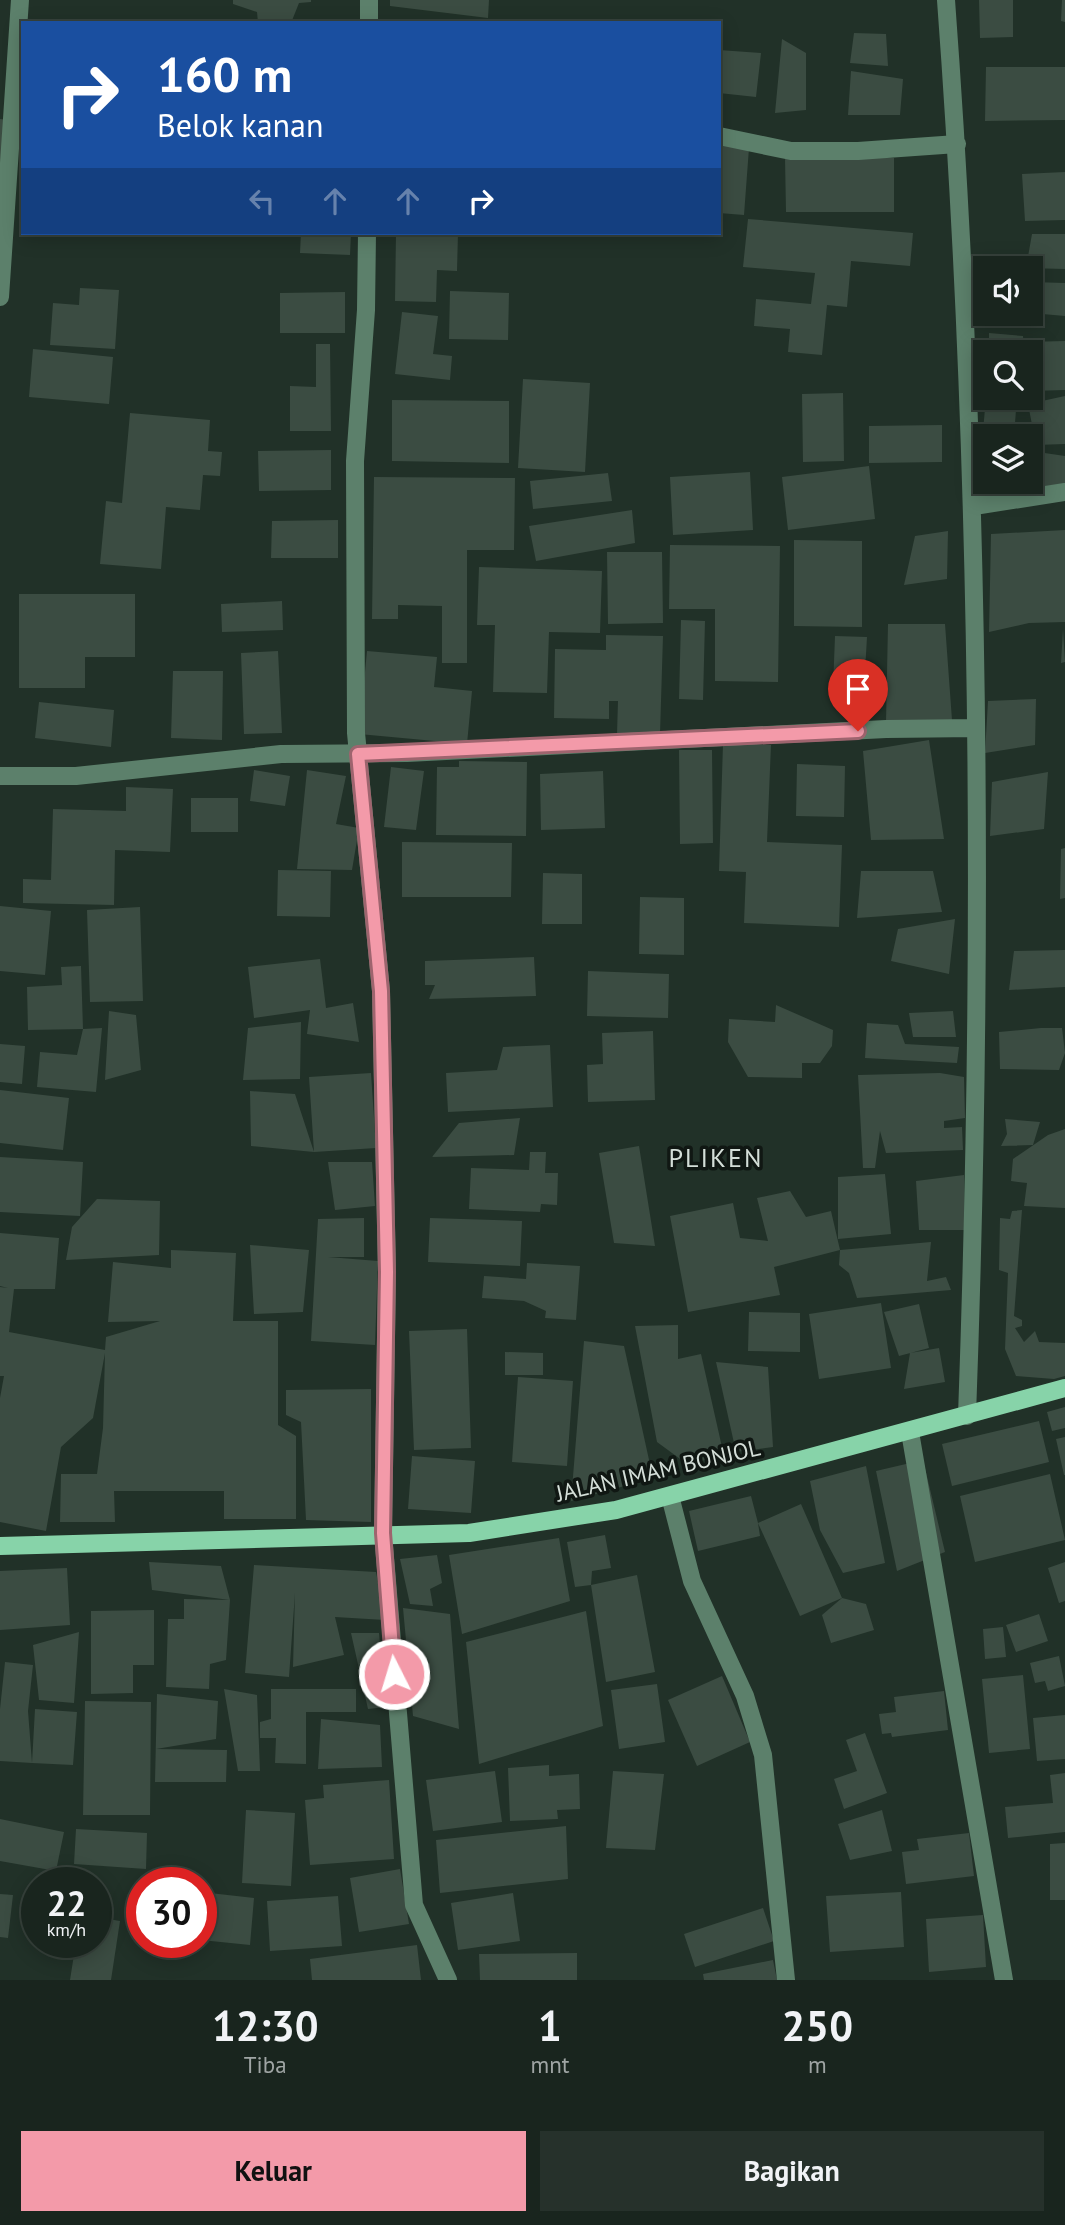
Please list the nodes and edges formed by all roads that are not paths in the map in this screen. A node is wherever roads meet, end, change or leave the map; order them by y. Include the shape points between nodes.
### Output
1 (20, 0) edge
2 (369, 0) edge
3 (946, 0) edge
4 (369, 21) edge
5 (721, 136) edge
6 (957, 144) junction
7 (367, 235) edge
8 (2, 236) edge
9 (0, 297) edge
10 (1065, 492) edge
11 (974, 506) junction
12 (976, 728) junction
13 (358, 754) junction
14 (0, 776) edge
15 (1065, 1388) edge
16 (967, 1416) junction
17 (910, 1432) junction
18 (670, 1496) junction
19 (383, 1533) junction
20 (0, 1546) edge
21 (448, 1980) edge
22 (786, 1980) edge
23 (1004, 1980) edge

1 - 8 street
2 - 4 street
3 - 6 street
5 - 6 street via 791,151
6 - 11 street
7 - 13 street via 355,461
8 - 9 street
10 - 11 street
11 - 12 street
12 - 13 street
12 - 16 street via 974,1220
13 - 14 street via 281,754 76,776
13 - 19 street via 381,991 387,1272
15 - 16 main road, JALAN IMAM BONJOL
16 - 17 main road, JALAN IMAM BONJOL
17 - 18 main road, JALAN IMAM BONJOL
17 - 23 street
18 - 19 main road, JALAN IMAM BONJOL via 616,1510 469,1533
18 - 22 street via 692,1581 744,1696 763,1755
19 - 20 main road, JALAN IMAM BONJOL
19 - 21 street via 414,1905

